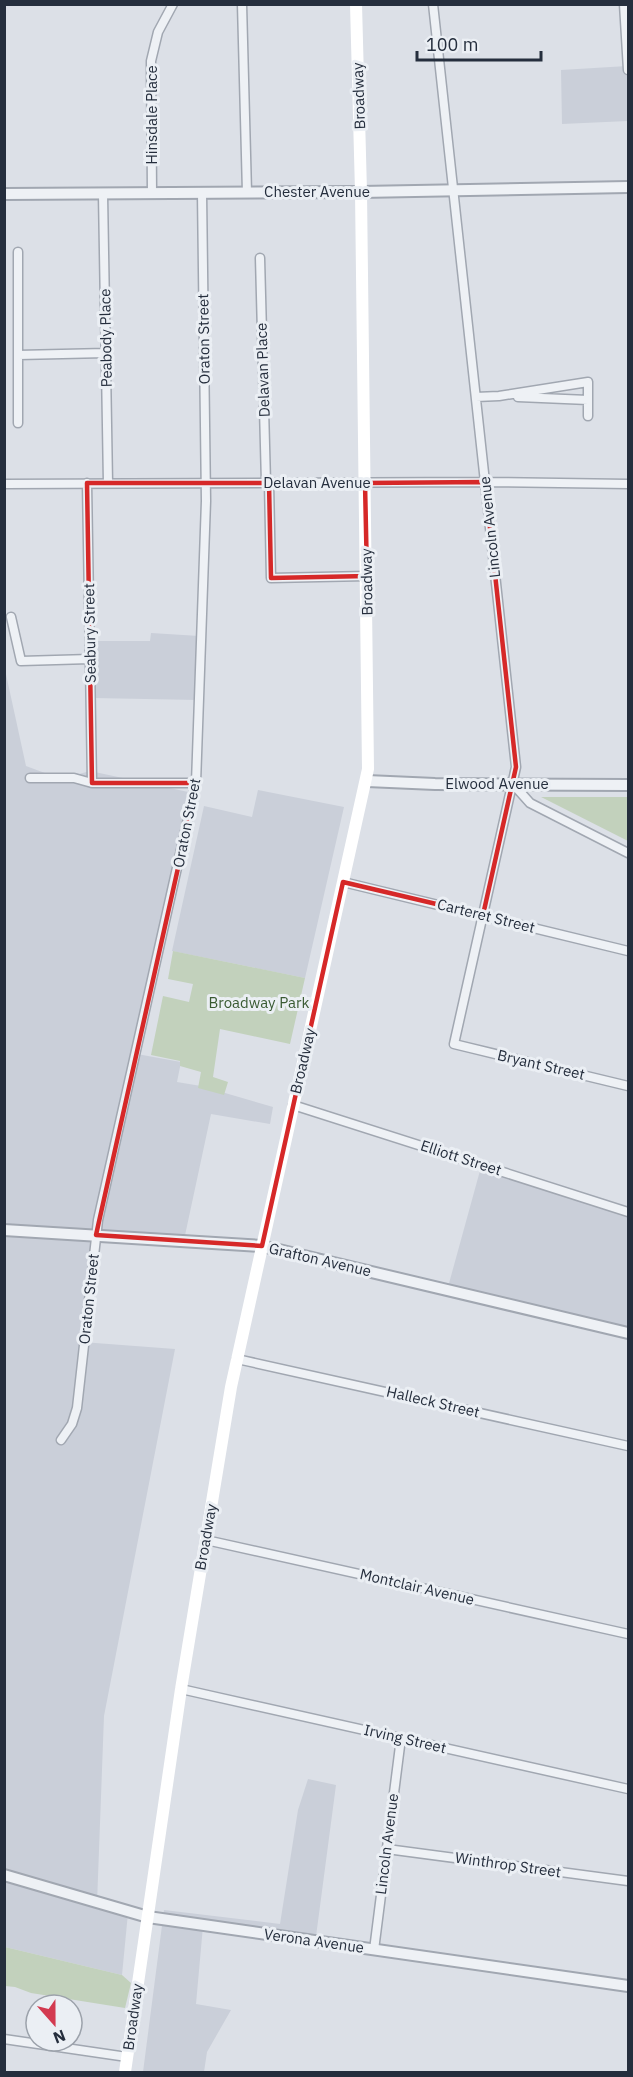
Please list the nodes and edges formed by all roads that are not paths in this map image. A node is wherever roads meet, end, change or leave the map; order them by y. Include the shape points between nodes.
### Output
1 (172, 4) edge
2 (242, 4) edge
3 (356, 4) edge
4 (433, 4) edge
5 (624, 4) edge
6 (628, 70) edge
7 (628, 187) edge
8 (453, 190) junction
9 (361, 192) junction
10 (152, 193) junction
11 (202, 193) junction
12 (247, 193) junction
13 (4, 194) edge
14 (103, 194) junction
15 (18, 252) dead end
16 (260, 258) dead end
17 (106, 353) junction
18 (18, 355) junction
19 (499, 396) junction
20 (476, 398) junction
21 (588, 400) junction
22 (588, 416) dead end
23 (18, 423) dead end
24 (485, 482) junction
25 (87, 483) junction
26 (108, 483) junction
27 (206, 483) junction
28 (268, 483) junction
29 (365, 483) junction
30 (4, 484) edge
31 (628, 484) edge
32 (367, 576) junction
33 (12, 617) dead end
34 (90, 659) junction
35 (30, 778) dead end
36 (366, 781) junction
37 (92, 783) junction
38 (196, 783) junction
39 (513, 784) junction
40 (628, 785) edge
41 (628, 853) edge
42 (343, 882) junction
43 (483, 915) junction
44 (628, 951) edge
45 (454, 1044) joint
46 (628, 1086) edge
47 (293, 1105) junction
48 (628, 1212) edge
49 (4, 1230) edge
50 (96, 1235) junction
51 (262, 1246) junction
52 (628, 1333) edge
53 (237, 1359) junction
54 (61, 1440) dead end
55 (628, 1446) edge
56 (206, 1540) junction
57 (628, 1634) edge
58 (181, 1689) junction
59 (401, 1738) junction
60 (628, 1789) edge
61 (387, 1849) junction
62 (4, 1875) edge
63 (628, 1881) edge
64 (148, 1917) junction
65 (374, 1950) junction
66 (628, 1986) edge
67 (4, 2039) edge
68 (127, 2057) junction
69 (125, 2073) edge

1 - 10 street, Hinsdale Place via 158,32 151,61
2 - 12 street
3 - 9 main road, Broadway
4 - 8 street, Lincoln Avenue
5 - 6 street
7 - 8 street, Chester Avenue
8 - 9 street, Chester Avenue
8 - 20 street, Lincoln Avenue
9 - 12 street, Chester Avenue
9 - 29 main road, Broadway
10 - 11 street, Chester Avenue
10 - 14 street, Chester Avenue
11 - 12 street, Chester Avenue
11 - 27 street, Oraton Street
13 - 14 street, Chester Avenue
14 - 17 street, Peabody Place
15 - 18 street
16 - 28 street, Delavan Place
17 - 18 street
17 - 26 street, Peabody Place
18 - 23 street
19 - 20 street
19 - 21 street
19 - 21 street via 588,382
20 - 24 street, Lincoln Avenue
21 - 22 street
24 - 29 street, Delavan Avenue
24 - 31 street, Delavan Avenue
24 - 39 street, Lincoln Avenue via 516,761
25 - 26 street, Delavan Avenue
25 - 30 street, Delavan Avenue
25 - 34 street, Seabury Street
26 - 27 street, Delavan Avenue
27 - 28 street, Delavan Avenue
27 - 38 street, Oraton Street
28 - 29 street, Delavan Avenue
28 - 32 street, Delavan Place via 271,578
29 - 32 main road, Broadway
32 - 36 main road, Broadway
33 - 34 street via 21,661
34 - 37 street, Seabury Street
35 - 37 street via 74,778
36 - 39 street, Elwood Avenue
36 - 42 main road, Broadway
37 - 38 street
38 - 50 street, Oraton Street
39 - 40 street, Elwood Avenue
39 - 41 street via 530,803
39 - 43 street, Lincoln Avenue
42 - 43 street, Carteret Street
42 - 47 main road, Broadway
43 - 44 street, Carteret Street
43 - 45 street, Lincoln Avenue
45 - 46 street, Bryant Street
47 - 48 street, Elliott Street
47 - 51 main road, Broadway
49 - 50 street, Grafton Avenue
50 - 51 street, Grafton Avenue
50 - 54 street, Oraton Street via 77,1408
51 - 52 street, Grafton Avenue
51 - 53 main road, Broadway
53 - 55 street, Halleck Street
53 - 56 main road, Broadway
56 - 57 street, Montclair Avenue
56 - 58 main road, Broadway
58 - 59 street, Irving Street
58 - 64 main road, Broadway
59 - 60 street, Irving Street
59 - 61 street, Lincoln Avenue
61 - 63 street, Winthrop Street
61 - 65 street, Lincoln Avenue
62 - 64 street, Verona Avenue
64 - 65 street, Verona Avenue
64 - 68 main road, Broadway
65 - 66 street, Verona Avenue
67 - 68 street
68 - 69 main road, Broadway

